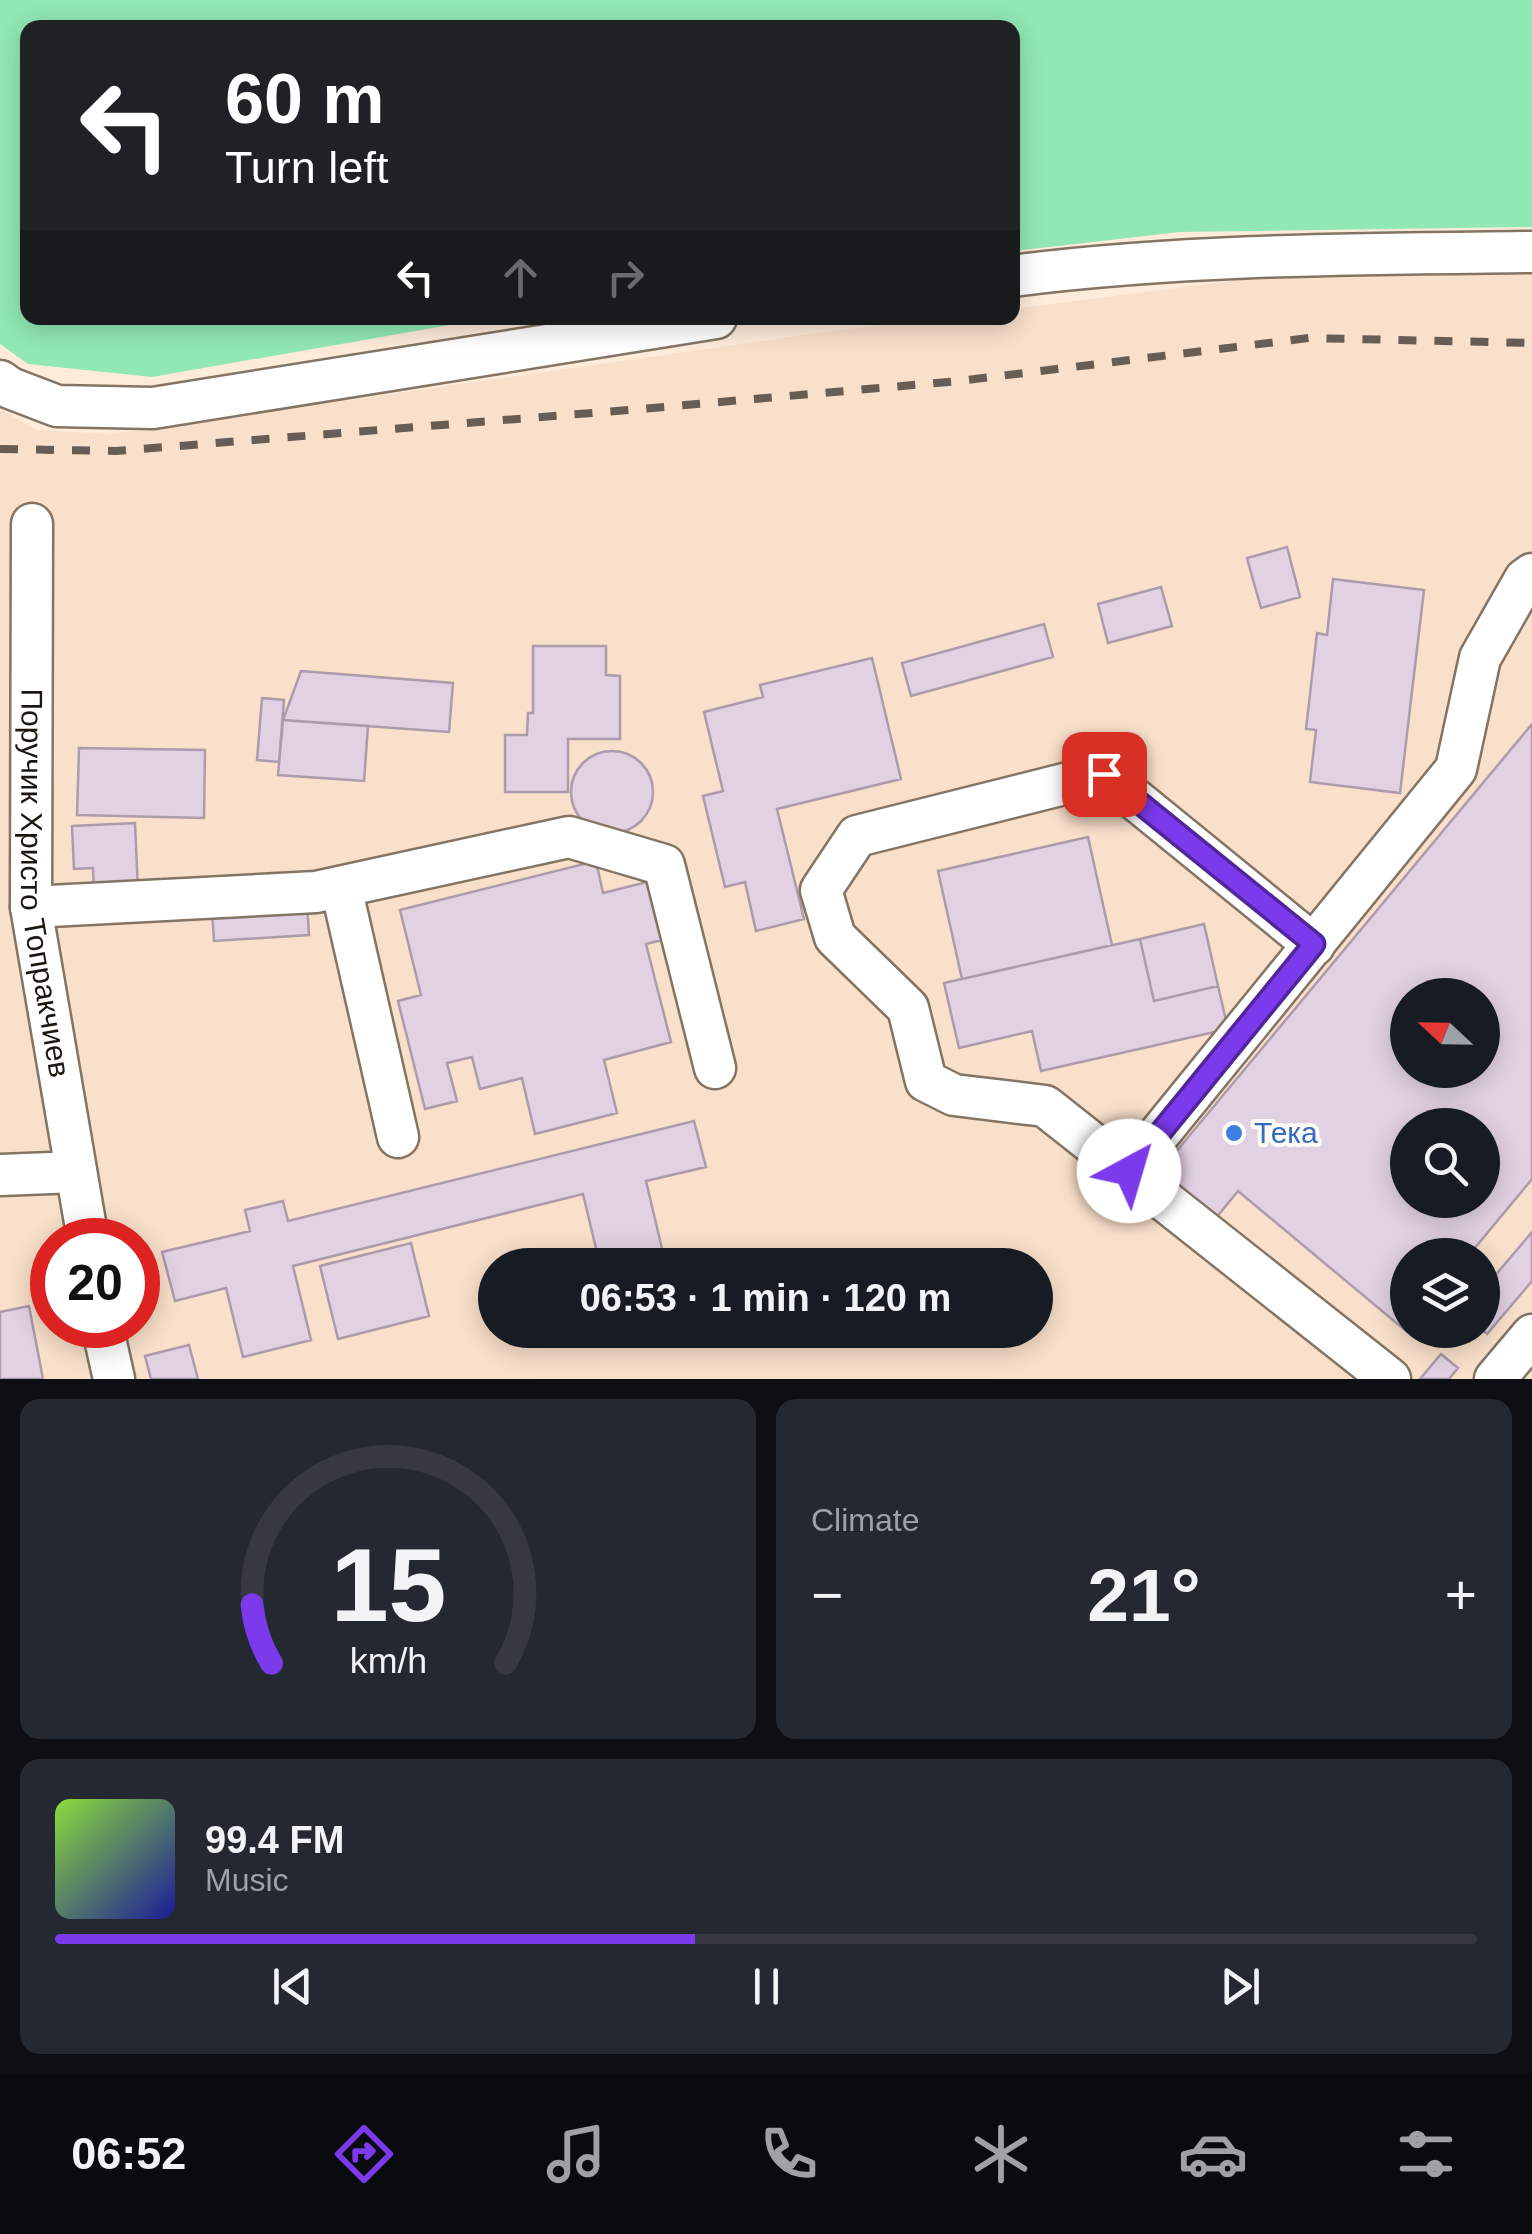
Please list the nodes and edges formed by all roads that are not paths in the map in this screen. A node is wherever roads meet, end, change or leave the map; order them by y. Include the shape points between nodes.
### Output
1 (1532, 252) edge
2 (1020, 275) edge
3 (672, 325) edge
4 (3, 389) edge
5 (32, 524) dead end
6 (1529, 576) edge
7 (341, 887) junction
8 (32, 907) junction
9 (1314, 944) junction
10 (715, 1068) dead end
11 (398, 1137) dead end
12 (1129, 1171) junction
13 (76, 1172) junction
14 (0, 1175) edge
15 (84, 1218) edge
16 (1532, 1335) edge
17 (107, 1348) edge
18 (114, 1379) edge
19 (1390, 1379) edge
20 (1495, 1379) edge

1 - 2 street via 1292,255
3 - 4 street via 153,408 57,406
5 - 8 street, Поручик Христо Топракчиев
6 - 9 street via 1480,658 1456,769
7 - 8 street
7 - 10 street via 569,837 664,865
7 - 11 street
8 - 13 street, Поручик Христо Топракчиев
9 - 12 street
9 - 12 street via 1104,774 857,836 821,890 835,937 908,1008 926,1080 954,1095 1046,1106
12 - 19 street
13 - 14 street
13 - 15 street, Поручик Христо Топракчиев
16 - 20 street
17 - 18 street

